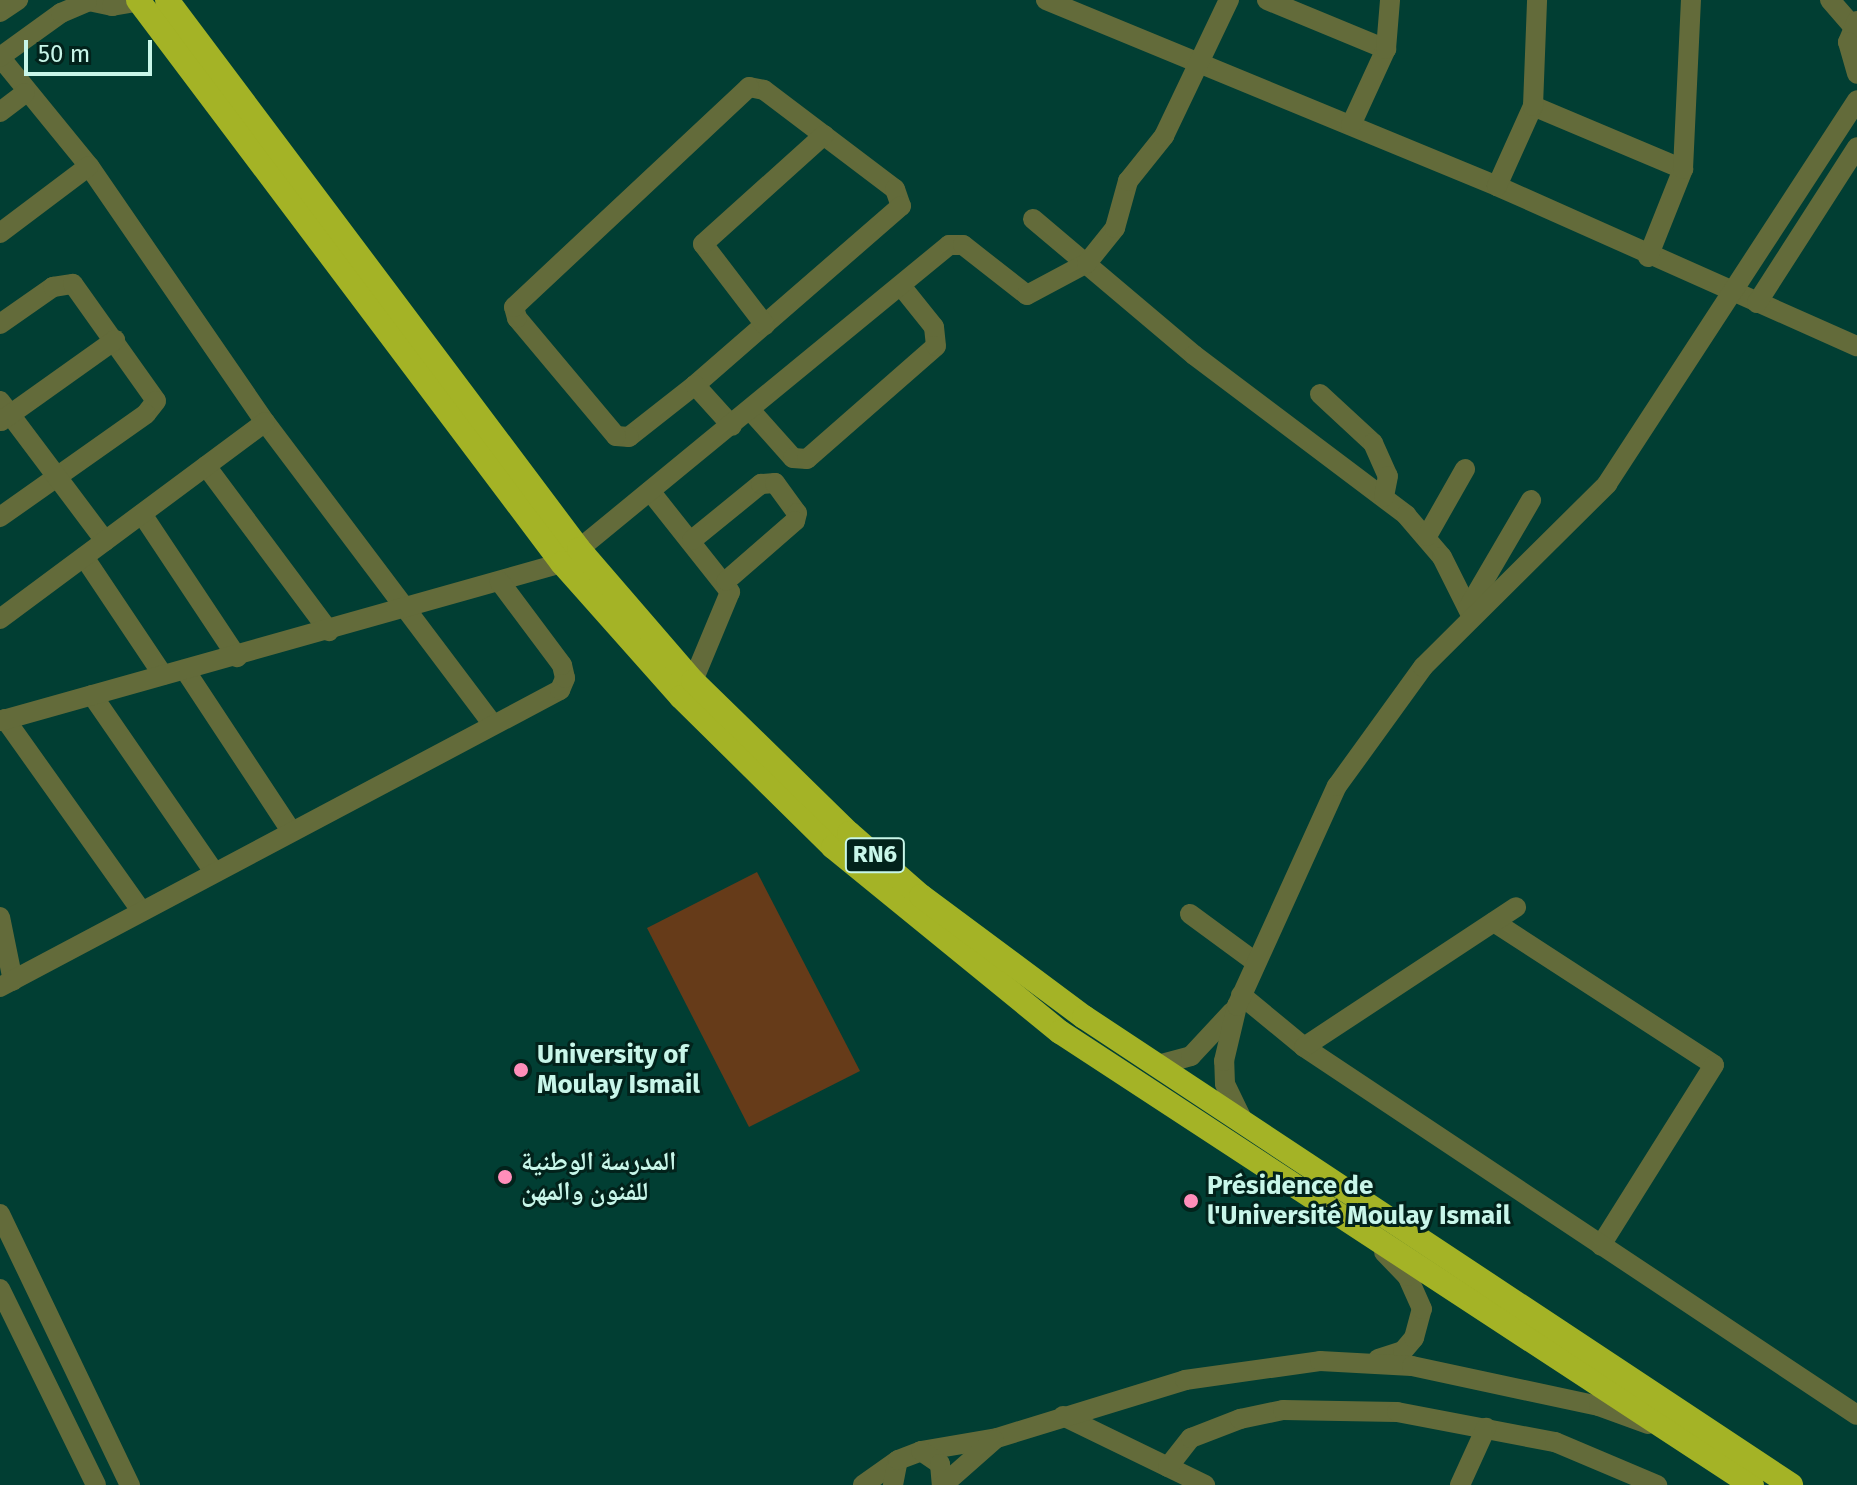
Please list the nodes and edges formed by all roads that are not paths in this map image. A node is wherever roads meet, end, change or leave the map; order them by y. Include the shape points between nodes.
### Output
1 (18, 0) edge
2 (138, 0) edge
3 (167, 0) edge
4 (1229, 0) edge
5 (1267, 0) edge
6 (1390, 0) edge
7 (1537, 0) edge
8 (1691, 0) edge
9 (1830, 0) edge
10 (86, 1) edge
11 (1059, 2) edge
12 (0, 12) edge
13 (1855, 23) edge
14 (1386, 49) junction
15 (0, 57) edge
16 (1201, 64) junction
17 (1857, 74) edge
18 (25, 93) junction
19 (1857, 100) edge
20 (1533, 106) junction
21 (0, 112) edge
22 (1351, 125) junction
23 (824, 135) junction
24 (1857, 147) edge
25 (89, 166) junction
26 (1683, 169) junction
27 (1497, 186) junction
28 (1033, 219) dead end
29 (0, 233) edge
30 (1648, 257) junction
31 (1087, 263) junction
32 (902, 287) junction
33 (1732, 292) junction
34 (1757, 303) junction
35 (0, 324) edge
36 (765, 325) junction
37 (115, 340) junction
38 (1857, 346) edge
39 (695, 385) junction
40 (1320, 394) dead end
41 (751, 411) junction
42 (3, 412) edge
43 (265, 422) junction
44 (732, 426) junction
45 (206, 466) junction
46 (1465, 469) dead end
47 (57, 476) junction
48 (650, 491) junction
49 (1384, 497) junction
50 (1531, 500) dead end
51 (142, 514) junction
52 (0, 517) edge
53 (1427, 536) junction
54 (692, 540) junction
55 (105, 541) junction
56 (570, 556) junction
57 (84, 557) junction
58 (726, 581) junction
59 (500, 582) junction
60 (403, 611) junction
61 (1470, 612) junction
62 (0, 619) edge
63 (329, 631) junction
64 (237, 657) junction
65 (185, 670) junction
66 (163, 675) junction
67 (693, 681) junction
68 (92, 695) junction
69 (3, 720) edge
70 (493, 725) junction
71 (291, 831) junction
72 (214, 872) junction
73 (1516, 907) dead end
74 (140, 909) junction
75 (1190, 914) dead end
76 (0, 917) edge
77 (1494, 922) junction
78 (1254, 961) junction
79 (6, 984) edge
80 (1239, 1000) junction
81 (1304, 1047) junction
82 (1158, 1065) junction
83 (1243, 1121) junction
84 (0, 1214) edge
85 (1369, 1236) junction
86 (1601, 1245) junction
87 (0, 1289) edge
88 (1370, 1362) junction
89 (1857, 1415) edge
90 (1063, 1416) junction
91 (1486, 1428) junction
92 (1674, 1434) junction
93 (997, 1438) junction
94 (921, 1451) junction
95 (898, 1460) junction
96 (1168, 1467) junction
97 (1635, 1480) edge
98 (96, 1485) edge
99 (130, 1485) edge
100 (863, 1485) edge
101 (893, 1485) edge
102 (942, 1485) edge
103 (1205, 1485) edge
104 (1460, 1485) edge
105 (1657, 1485) edge
106 (1752, 1485) edge
107 (1791, 1485) edge

1 - 12 street
2 - 10 street via 112,6
2 - 56 highway, RN6
3 - 56 highway, RN6
4 - 16 street
5 - 14 street
6 - 14 street
7 - 20 street
8 - 26 street
9 - 13 street
10 - 15 street
11 - 16 street
13 - 17 street via 1850,58
14 - 22 street
15 - 18 street
16 - 22 street
16 - 31 street via 1158,146 1128,181 1110,238
18 - 21 street
18 - 25 street
19 - 33 street
20 - 26 street
20 - 27 street
22 - 27 street
23 - 36 street via 703,244
23 - 36 street via 895,189 901,206
23 - 39 street via 764,90 749,87 514,307 517,318 616,436 629,437
24 - 34 street
25 - 29 street
25 - 43 street
26 - 30 street
27 - 30 street
28 - 31 street
30 - 33 street
31 - 32 street via 1027,295 956,243
31 - 49 street via 1194,355
32 - 41 street
32 - 41 street via 934,327 936,346 807,459 793,458
33 - 34 street
33 - 61 street via 1607,484
34 - 38 street
35 - 37 street via 67,282
36 - 39 street
37 - 42 street
37 - 47 street via 156,401 146,414
39 - 44 street
40 - 49 street via 1373,443 1388,476
41 - 44 street
42 - 47 street
43 - 45 street
43 - 60 street
44 - 48 street
45 - 51 street
45 - 63 street
46 - 53 street
47 - 52 street
47 - 55 street
48 - 54 street
48 - 56 street
49 - 53 street
50 - 61 street
51 - 55 street
51 - 64 street
53 - 61 street
54 - 58 street
54 - 58 street via 761,484 775,483 797,513 795,521
55 - 57 street
56 - 59 street
56 - 67 highway, RN6
56 - 85 highway, RN6 via 731,749 906,911 1060,1032
57 - 62 street
57 - 66 street
58 - 67 street via 729,603
59 - 60 street
59 - 70 street via 565,678 560,690
60 - 63 street
60 - 70 street
61 - 78 street via 1337,786
63 - 64 street
64 - 65 street
65 - 66 street
65 - 71 street
66 - 68 street
67 - 82 highway, RN6 via 921,896
68 - 69 street
68 - 72 street
69 - 74 street
70 - 71 street
71 - 72 street
72 - 74 street
73 - 77 street
74 - 79 street
75 - 78 street
76 - 79 street
77 - 81 street
77 - 86 street via 1714,1065
78 - 80 street
80 - 81 street
80 - 82 street via 1201,1048
80 - 83 street via 1224,1061 1225,1084
81 - 86 street
82 - 83 highway, RN6
83 - 107 highway, RN6
84 - 99 street
85 - 88 street via 1407,1276 1422,1309 1414,1338 1403,1351
85 - 92 highway, RN6
86 - 89 street
87 - 98 street
88 - 90 street via 1320,1361 1201,1377
88 - 92 street via 1599,1406
90 - 93 street
90 - 96 street
91 - 96 street via 1397,1412 1283,1410 1210,1427 1191,1438
91 - 97 street via 1555,1442
91 - 104 street
92 - 106 highway, RN6
93 - 94 street
93 - 102 street
94 - 95 street
94 - 102 street via 940,1464
95 - 100 street
95 - 101 street
96 - 103 street
97 - 105 street

